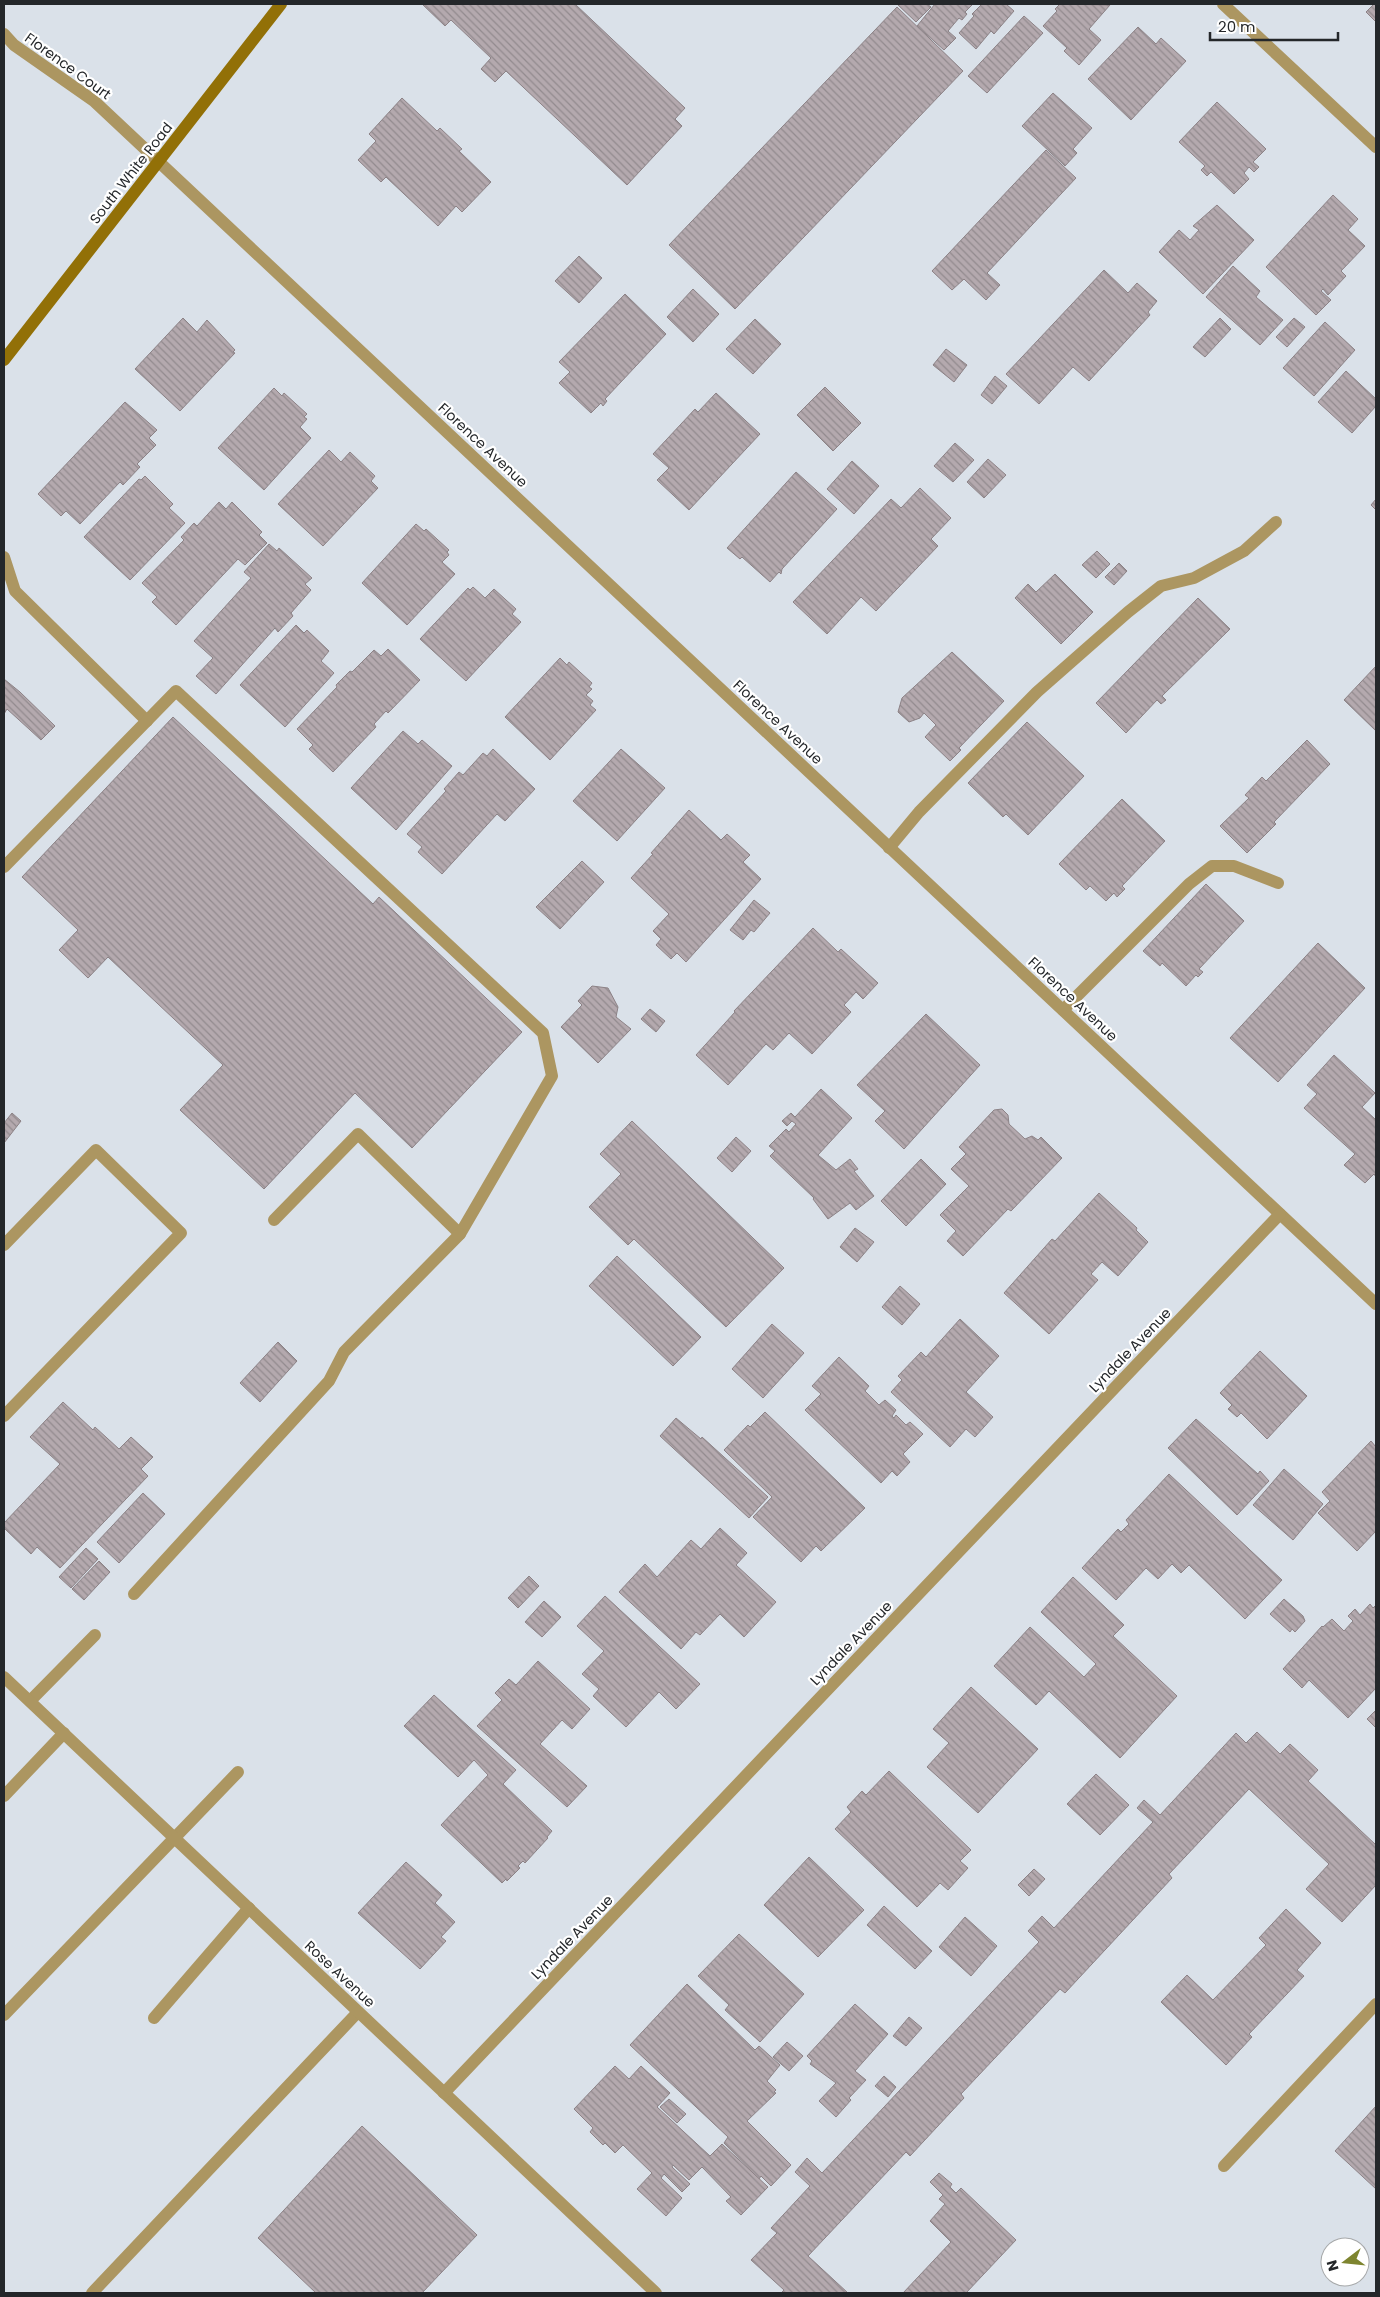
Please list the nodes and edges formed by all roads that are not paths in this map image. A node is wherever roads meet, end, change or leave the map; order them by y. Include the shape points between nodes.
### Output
1 (280, 4) edge
2 (1223, 4) edge
3 (4, 34) edge
4 (1376, 147) edge
5 (159, 162) junction
6 (4, 360) edge
7 (1276, 522) dead end
8 (4, 557) edge
9 (147, 721) junction
10 (889, 848) junction
11 (4, 867) edge
12 (1278, 883) dead end
13 (1063, 1010) junction
14 (1280, 1214) junction
15 (274, 1220) dead end
16 (460, 1234) junction
17 (4, 1245) edge
18 (1376, 1304) edge
19 (4, 1416) edge
20 (134, 1594) dead end
21 (94, 1635) dead end
22 (4, 1677) edge
23 (30, 1701) junction
24 (64, 1733) junction
25 (238, 1772) dead end
26 (4, 1796) edge
27 (173, 1837) junction
28 (249, 1908) junction
29 (1376, 2004) edge
30 (358, 2012) junction
31 (4, 2015) edge
32 (154, 2018) dead end
33 (444, 2093) junction
34 (1224, 2166) dead end
35 (92, 2293) edge
36 (656, 2293) edge

1 - 5 main road, South White Road
2 - 4 street
3 - 5 street, Florence Court via 14,45 94,101
5 - 6 main road, South White Road
5 - 10 street, Florence Avenue
7 - 10 street via 1244,551 1194,578 1161,586 1128,612 1037,692 919,812
8 - 9 street via 15,591
9 - 11 street
9 - 16 street via 176,691 543,1033 552,1076
10 - 13 street, Florence Avenue
12 - 13 street via 1234,866 1212,866 1189,884
13 - 14 street, Florence Avenue
14 - 18 street, Florence Avenue
14 - 33 street, Lyndale Avenue
15 - 16 street via 358,1134
16 - 20 street via 344,1352 329,1381
17 - 19 street via 96,1150 181,1232
21 - 23 street
22 - 23 street, Rose Avenue
23 - 24 street, Rose Avenue
24 - 26 street
24 - 27 street, Rose Avenue
25 - 27 street
27 - 28 street, Rose Avenue
27 - 31 street
28 - 30 street, Rose Avenue
28 - 32 street
29 - 34 street
30 - 33 street, Rose Avenue
30 - 35 street
33 - 36 street, Rose Avenue

